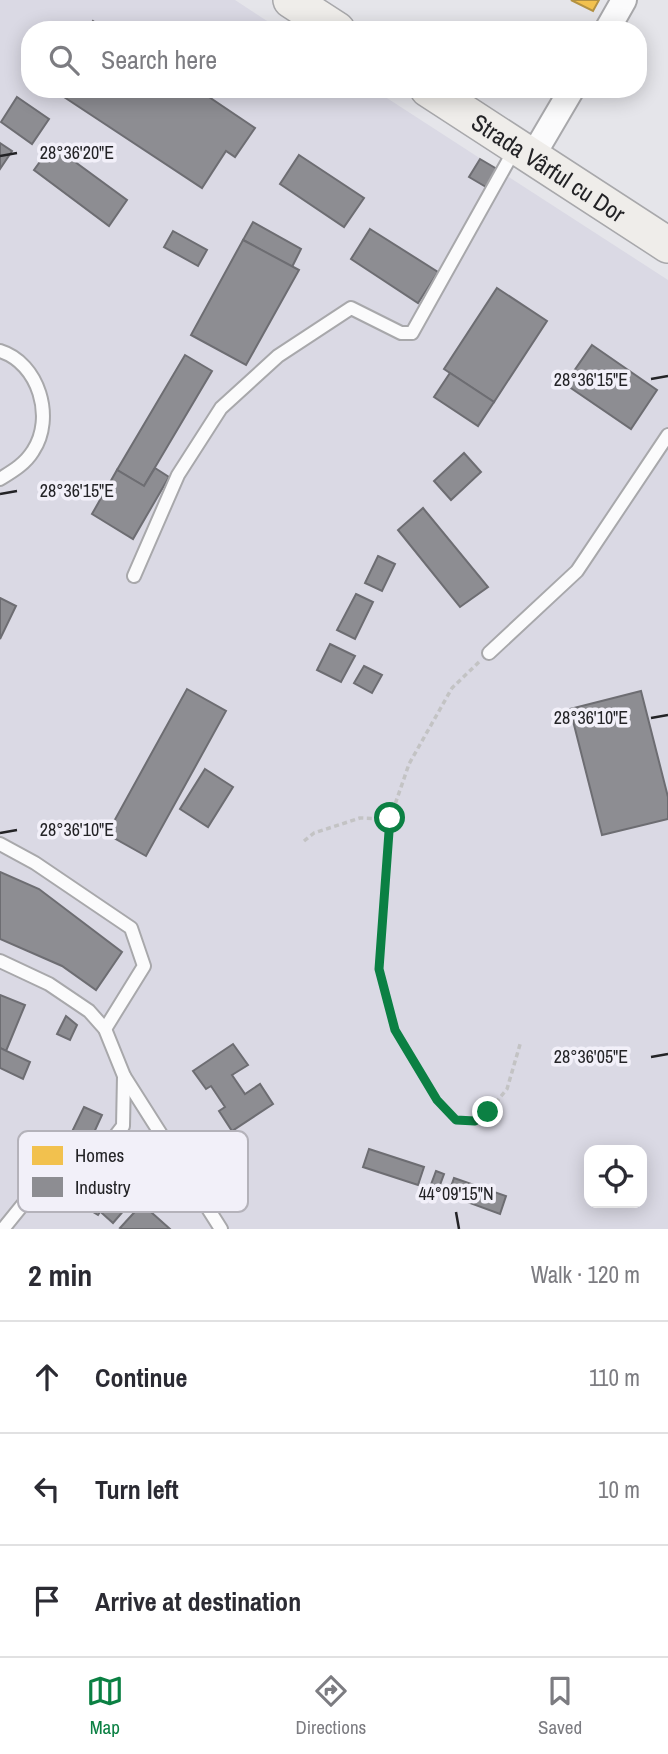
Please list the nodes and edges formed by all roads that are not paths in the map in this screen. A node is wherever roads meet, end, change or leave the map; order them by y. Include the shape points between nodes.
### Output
1 (291, 0) edge
2 (624, 0) edge
3 (323, 21) edge
4 (612, 21) edge
5 (442, 98) edge
6 (565, 98) edge
7 (524, 152) junction
8 (668, 245) edge
9 (0, 351) edge
10 (668, 435) edge
11 (0, 479) edge
12 (134, 576) dead end
13 (489, 653) road end
14 (0, 844) edge
15 (0, 961) edge
16 (105, 1029) junction
17 (124, 1076) junction
18 (118, 1131) edge
19 (159, 1131) edge
20 (18, 1210) edge
21 (210, 1212) edge
22 (3, 1229) edge
23 (221, 1229) edge

1 - 3 street
2 - 4 street
5 - 7 street, Strada Vârful cu Dor
6 - 7 street
7 - 8 street, Strada Vârful cu Dor
7 - 12 lane via 412,333 401,333 351,308 278,356 221,408 178,475
9 - 11 lane via 23,366 37,384 43,406 42,429 34,450
10 - 13 lane via 577,571
14 - 16 lane via 131,928 144,966
15 - 16 lane via 49,984 89,1011
16 - 17 lane
17 - 18 lane
17 - 19 lane
20 - 22 lane
21 - 23 lane

